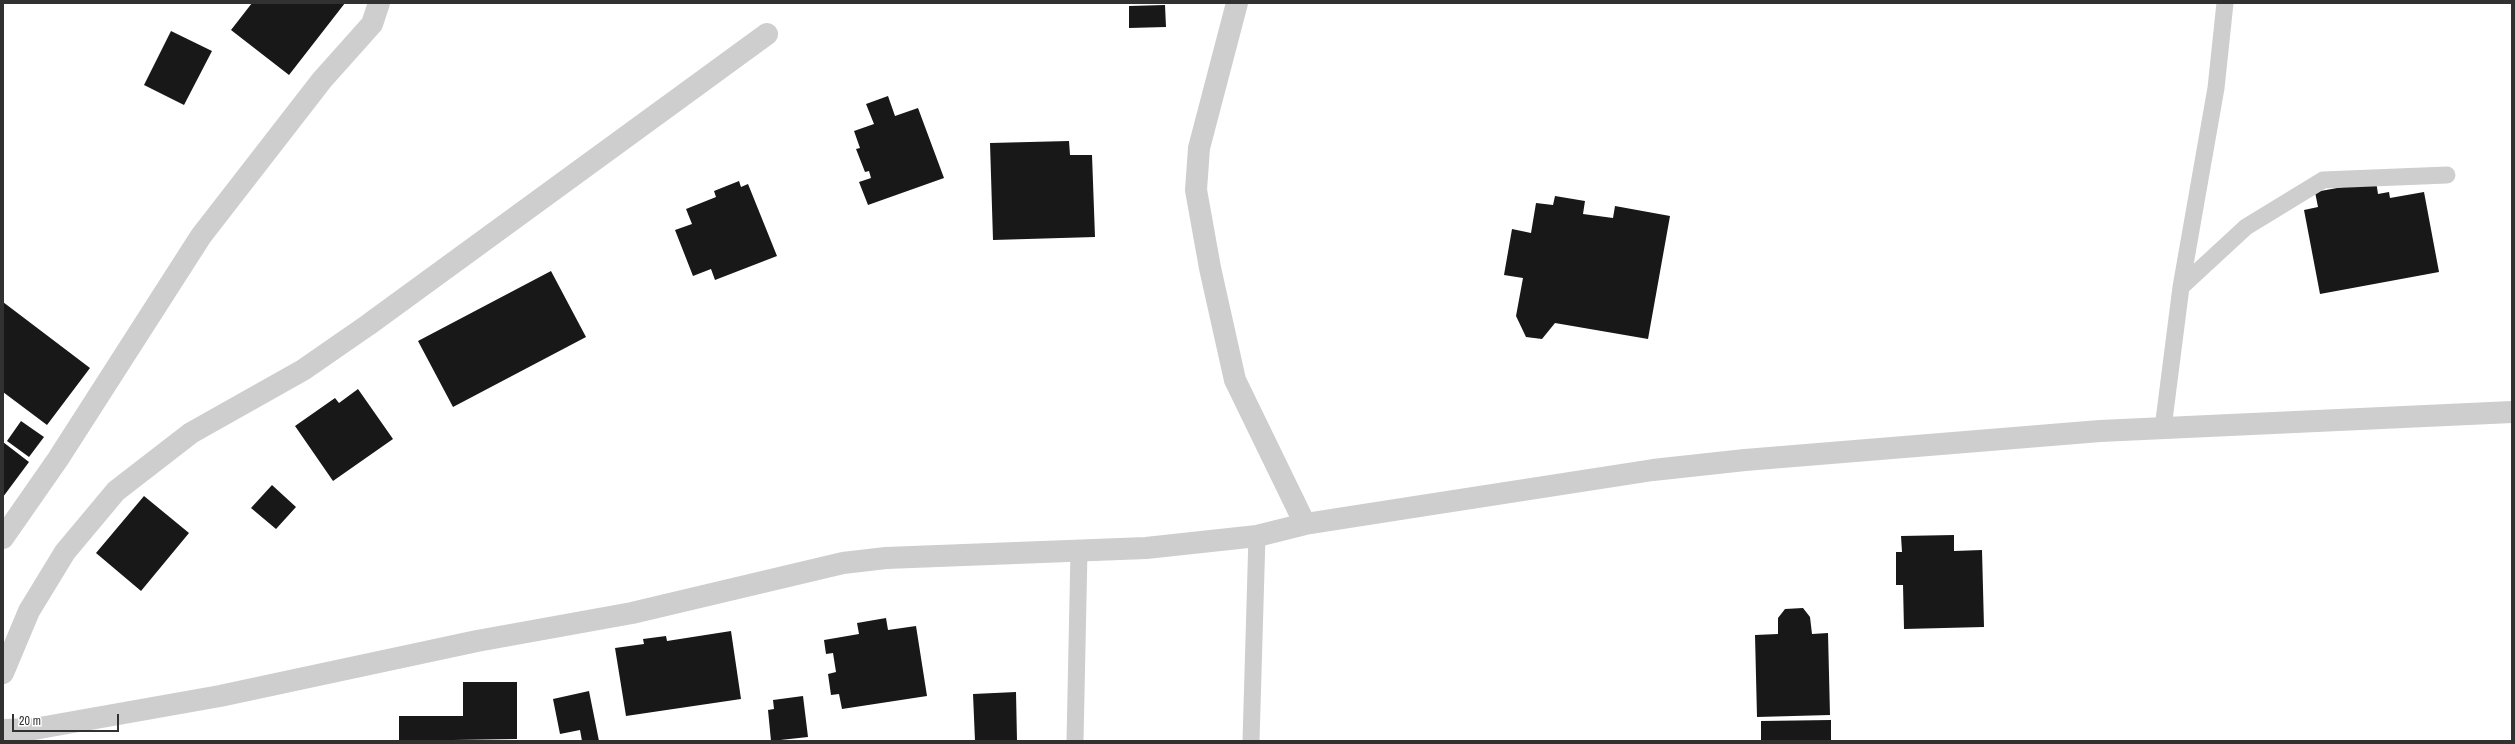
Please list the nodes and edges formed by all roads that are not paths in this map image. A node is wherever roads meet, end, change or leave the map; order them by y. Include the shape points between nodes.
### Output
1 (379, 3) edge
2 (1237, 3) edge
3 (2225, 3) edge
4 (767, 34) dead end
5 (2447, 175) dead end
6 (2181, 287) junction
7 (2512, 412) edge
8 (2163, 428) junction
9 (1305, 524) junction
10 (1256, 536) junction
11 (3, 538) edge
12 (1079, 551) junction
13 (3, 673) edge
14 (3, 730) edge
15 (1075, 741) edge
16 (1251, 741) edge

1 - 11 street via 372,24 322,80 201,236 58,459
2 - 9 street via 1199,148 1196,190 1235,380
3 - 6 lane via 2216,88
4 - 13 street via 362,330 304,370 191,433 116,491 65,552 29,611
5 - 6 lane via 2323,180 2246,227
6 - 8 lane
7 - 8 street
8 - 9 street via 2100,431 1653,470
9 - 10 street
10 - 12 street via 1146,548
10 - 16 lane
12 - 14 street via 886,558 843,563 632,613 477,641 220,696 34,729
12 - 15 lane

